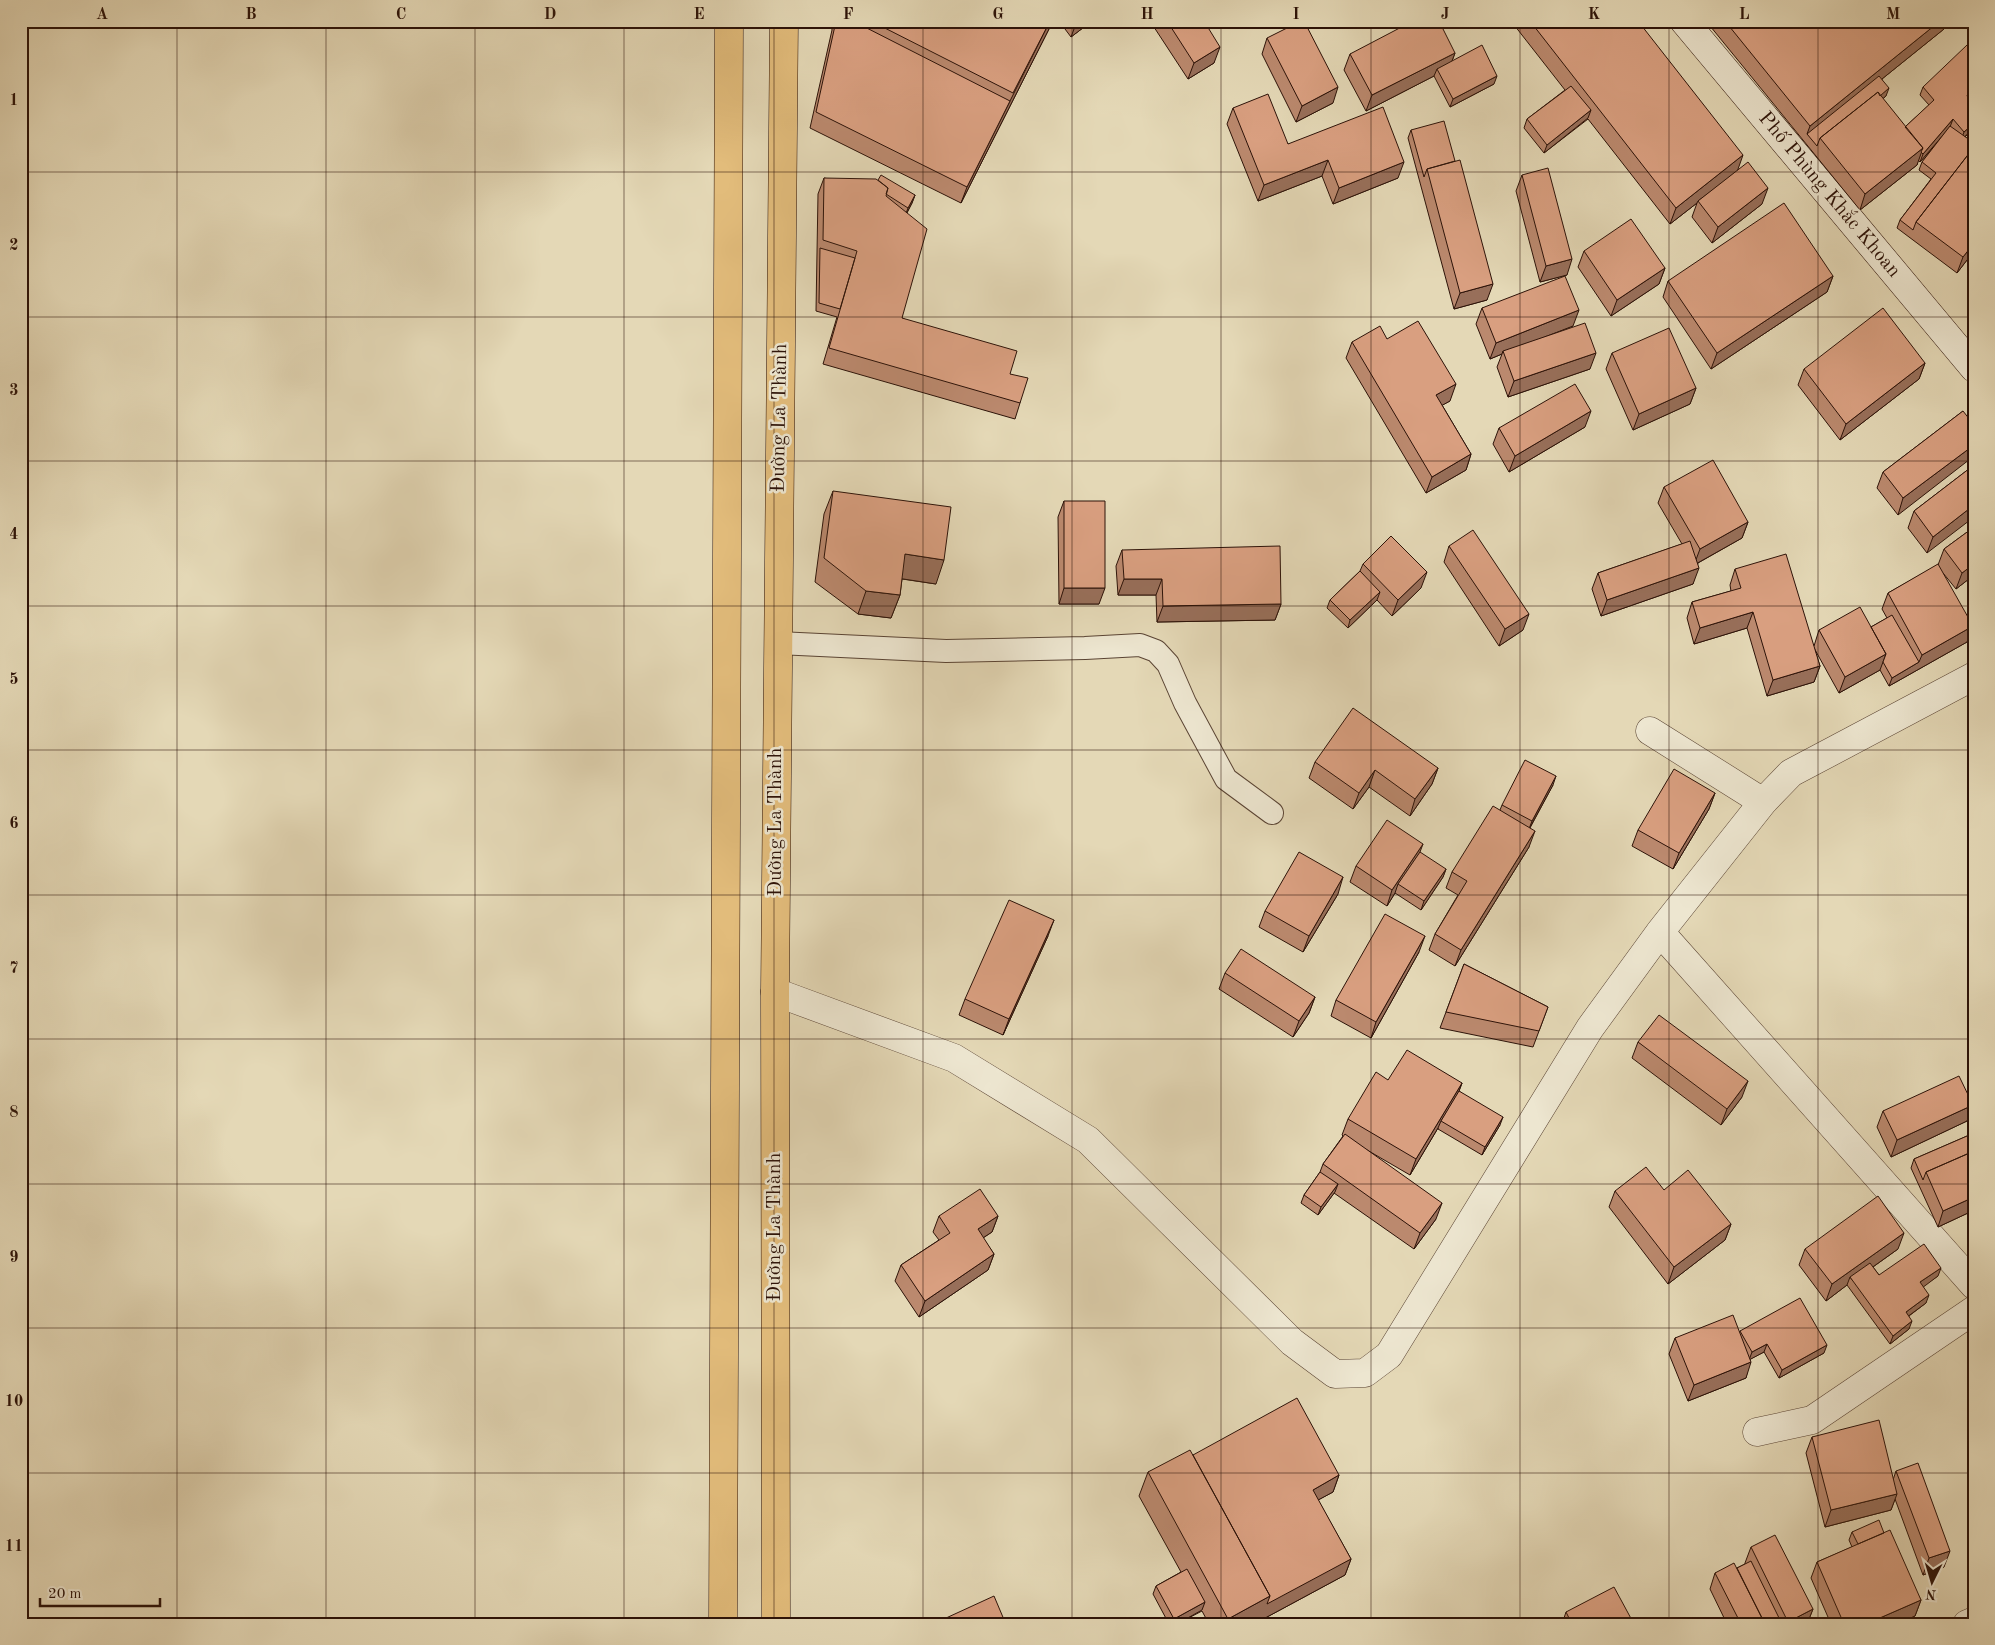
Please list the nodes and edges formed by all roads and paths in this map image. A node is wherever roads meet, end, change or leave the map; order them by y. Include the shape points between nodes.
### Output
1 (729, 21) edge
2 (784, 21) edge
3 (1684, 21) edge
4 (1974, 368) edge
5 (778, 643) junction
6 (1974, 676) edge
7 (1650, 731) dead end
8 (1763, 802) junction
9 (1272, 813) dead end
10 (1660, 932) junction
11 (775, 992) junction
12 (1974, 1285) edge
13 (1974, 1310) edge
14 (1757, 1432) dead end
15 (1974, 1621) edge
16 (723, 1624) edge
17 (776, 1624) edge
18 (1967, 1624) edge

1 - 16 highway
2 - 5 highway, Đường La Thành
3 - 4 street, Phố Phùng Khắc Khoan
5 - 9 lane via 946,651 1140,645 1156,651 1168,664 1226,779
5 - 11 highway, Đường La Thành
6 - 8 street via 1791,773
7 - 8 street
8 - 10 street
10 - 11 street via 1590,1028 1389,1355 1365,1373 1335,1374 1292,1342 1088,1140 954,1058
10 - 12 street
11 - 17 highway, Đường La Thành
13 - 14 street via 1812,1420
15 - 18 street

